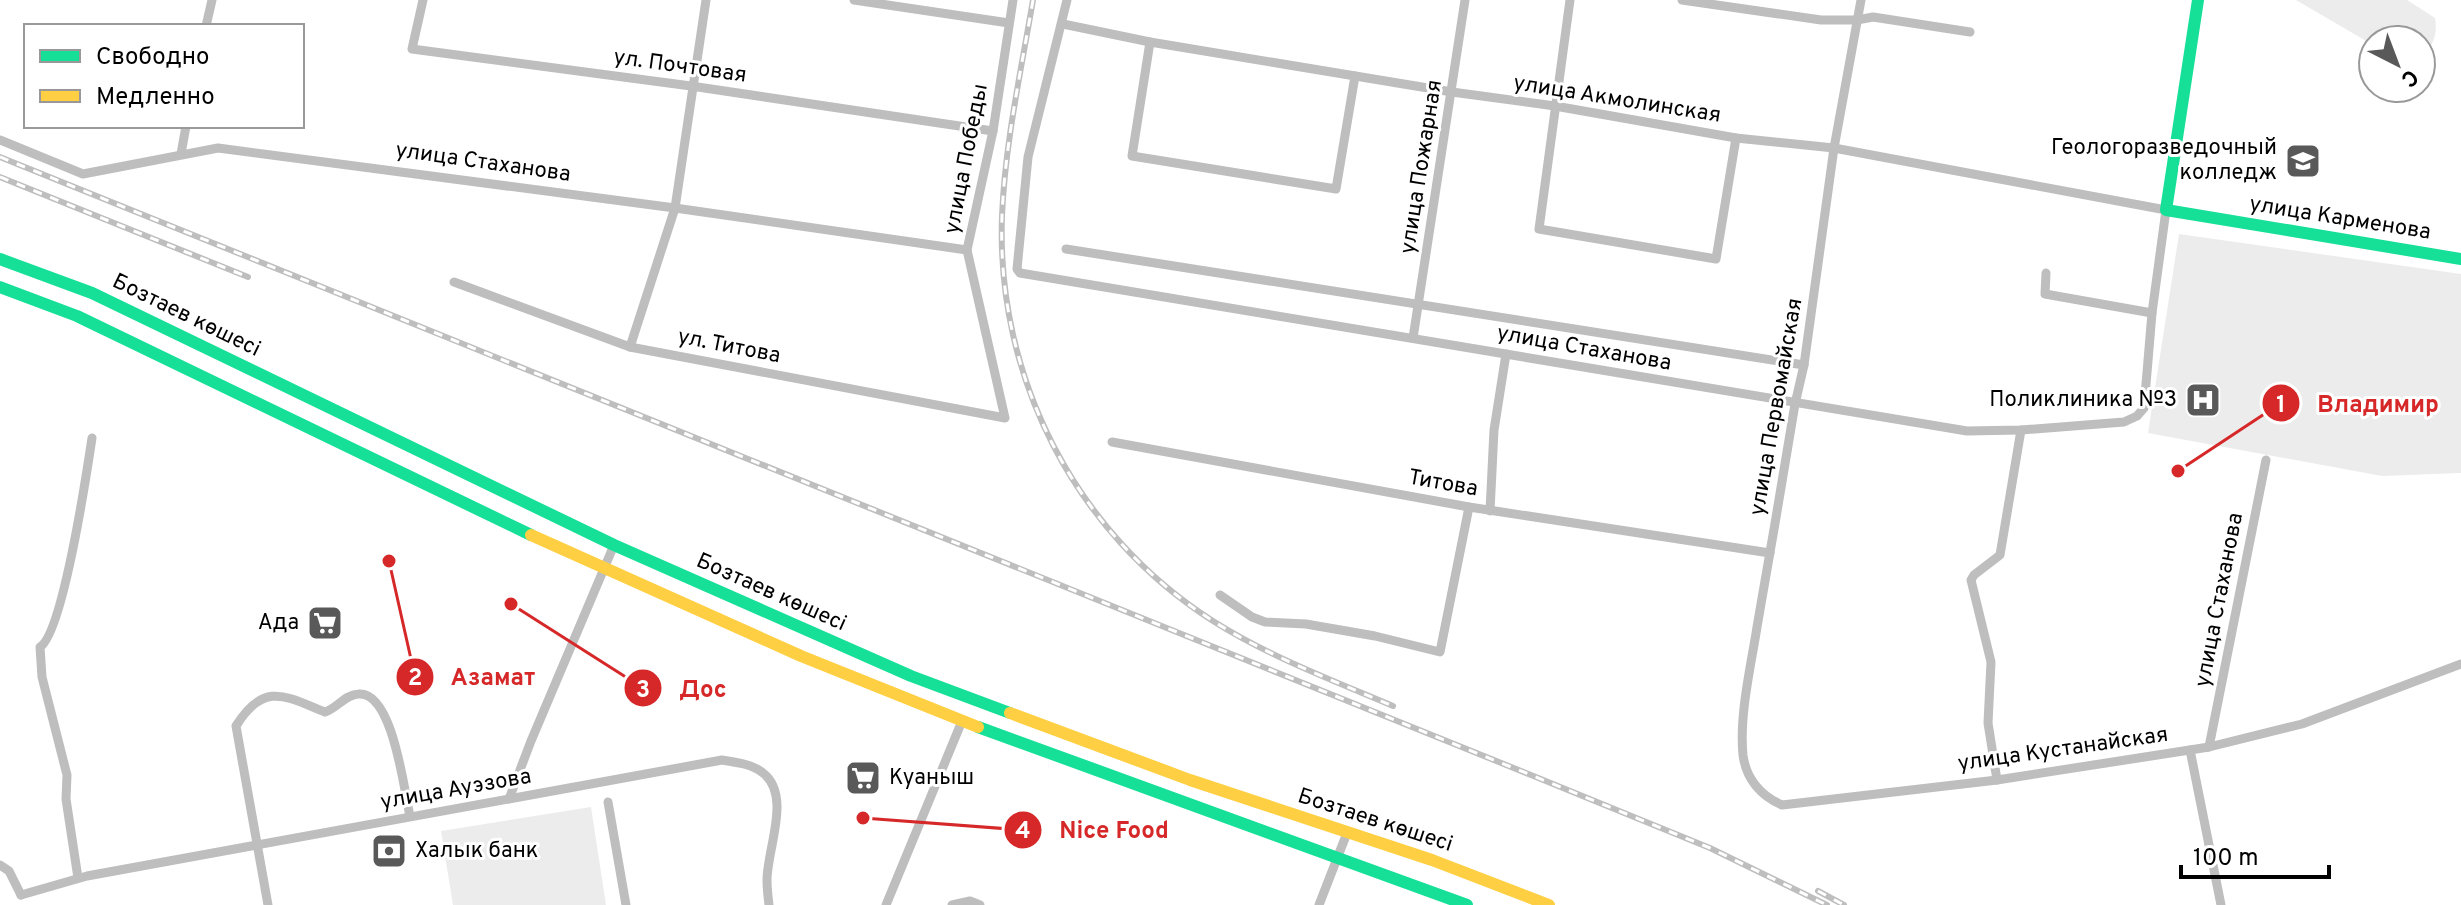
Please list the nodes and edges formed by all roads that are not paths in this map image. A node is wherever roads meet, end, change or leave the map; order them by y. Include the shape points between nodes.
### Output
1 (212, 0) edge
2 (423, 0) edge
3 (706, 0) edge
4 (854, 0) edge
5 (1013, 0) edge
6 (1067, 0) edge
7 (1465, 0) edge
8 (1570, 0) edge
9 (1682, 0) edge
10 (1861, 0) edge
11 (2198, 0) edge
12 (1857, 20) junction
13 (1009, 23) junction
14 (206, 24) edge
15 (1063, 24) junction
16 (1970, 32) dead end
17 (1150, 42) junction
18 (1355, 76) junction
19 (691, 86) junction
20 (1452, 92) junction
21 (1555, 106) junction
22 (186, 128) edge
23 (993, 131) junction
24 (1736, 138) junction
25 (0, 140) edge
26 (1834, 148) junction
27 (181, 154) junction
28 (675, 208) junction
29 (2166, 210) junction
30 (1066, 249) dead end
31 (967, 250) junction
32 (0, 259) edge
33 (2461, 259) edge
34 (2046, 273) dead end
35 (454, 282) dead end
36 (0, 287) edge
37 (1420, 303) junction
38 (2152, 313) junction
39 (1413, 338) junction
40 (630, 347) junction
41 (1506, 354) junction
42 (1804, 365) junction
43 (1795, 404) junction
44 (1005, 418) joint
45 (2021, 430) junction
46 (92, 438) dead end
47 (1112, 442) dead end
48 (2266, 460) dead end
49 (1469, 507) junction
50 (1490, 511) junction
51 (614, 545) junction
52 (1770, 553) junction
53 (604, 568) junction
54 (1220, 595) dead end
55 (2458, 666) edge
56 (2461, 680) edge
57 (962, 721) junction
58 (2209, 747) junction
59 (2190, 750) junction
60 (1997, 780) junction
61 (509, 799) junction
62 (608, 802) dead end
63 (1782, 805) joint
64 (410, 816) junction
65 (1347, 833) junction
66 (258, 844) junction
67 (1339, 858) junction
68 (0, 865) edge
69 (78, 878) junction
70 (20, 900) edge
71 (268, 905) edge
72 (626, 905) edge
73 (769, 905) edge
74 (886, 905) edge
75 (952, 905) edge
76 (980, 905) edge
77 (1319, 905) edge
78 (1467, 905) edge
79 (1549, 905) edge
80 (2221, 905) edge

1 - 14 street
2 - 19 street, ул. Почтовая via 412,49
3 - 19 street
4 - 13 street
5 - 13 street, улица Победы
6 - 15 street
7 - 20 street, улица Пожарная
8 - 21 street
9 - 12 street via 1821,20
10 - 12 street, улица Первомайская
11 - 29 main road
12 - 16 street via 1873,17
12 - 26 street, улица Первомайская
13 - 23 street, улица Победы
15 - 17 street, улица Акмолинская
15 - 39 street, улица Стаханова via 1028,157 1017,269
17 - 18 street, улица Акмолинская
17 - 18 street via 1132,156 1336,189
18 - 20 street, улица Акмолинская
19 - 23 street, ул. Почтовая
19 - 28 street
20 - 21 street, улица Акмолинская
20 - 37 street, улица Пожарная
21 - 24 street, улица Акмолинская
21 - 24 street via 1539,229 1716,259
22 - 27 street
23 - 31 street, улица Победы
24 - 26 street, улица Акмолинская
25 - 27 street, улица Стаханова via 83,174
26 - 29 street, улица Акмолинская
26 - 42 street, улица Первомайская
27 - 28 street, улица Стаханова via 218,148
28 - 31 street, улица Стаханова
28 - 40 street
29 - 33 main road, улица Карменова
29 - 38 street
30 - 37 street
31 - 44 street, улица Победы
32 - 51 main road, Бозтаев көшесі via 92,293
34 - 38 street via 2045,294
35 - 40 street, ул. Титова
36 - 53 main road, Бозтаев көшесі via 91,322
37 - 39 street, улица Пожарная
37 - 42 street
38 - 45 street, улица Стаханова via 2144,408 2137,416 2124,422
39 - 41 street, улица Стаханова
40 - 44 street, ул. Титова
41 - 43 street, улица Стаханова
41 - 50 street
42 - 43 street, улица Первомайская
43 - 45 street, улица Стаханова via 1967,431
43 - 52 street, улица Первомайская
45 - 60 street via 2000,555 1971,580 1991,662 1988,723
46 - 69 street via 78,527 52,627 40,647 42,677 67,775
47 - 49 street, Титова
48 - 58 street, улица Стаханова
49 - 50 street, Титова
49 - 54 street via 1440,652 1306,624 1265,622
50 - 52 street, Титова
51 - 53 street
51 - 65 main road, Бозтаев көшесі via 911,676
52 - 63 street, улица Первомайская via 1743,755 1758,789
53 - 57 main road, Бозтаев көшесі
53 - 61 street
55 - 56 street
55 - 58 street, улица Кустанайская via 2302,724
57 - 67 main road, Бозтаев көшесі
57 - 74 street
58 - 59 street, улица Кустанайская
59 - 60 street, улица Кустанайская
59 - 80 street
60 - 63 street, улица Кустанайская
61 - 64 street, улица Ауэзова
61 - 73 street, улица Ауэзова via 722,760 755,768 775,788 778,804 767,879
62 - 72 street
64 - 66 street, улица Ауэзова
64 - 66 street via 392,733 378,704 368,696 357,694 325,712 282,695 262,698 236,726
65 - 67 street
65 - 79 main road, Бозтаев көшесі
66 - 69 street, улица Ауэзова
66 - 71 street
67 - 77 street
67 - 78 main road, Бозтаев көшесі
68 - 70 street via 9,871
69 - 70 street, улица Ауэзова
75 - 76 street

